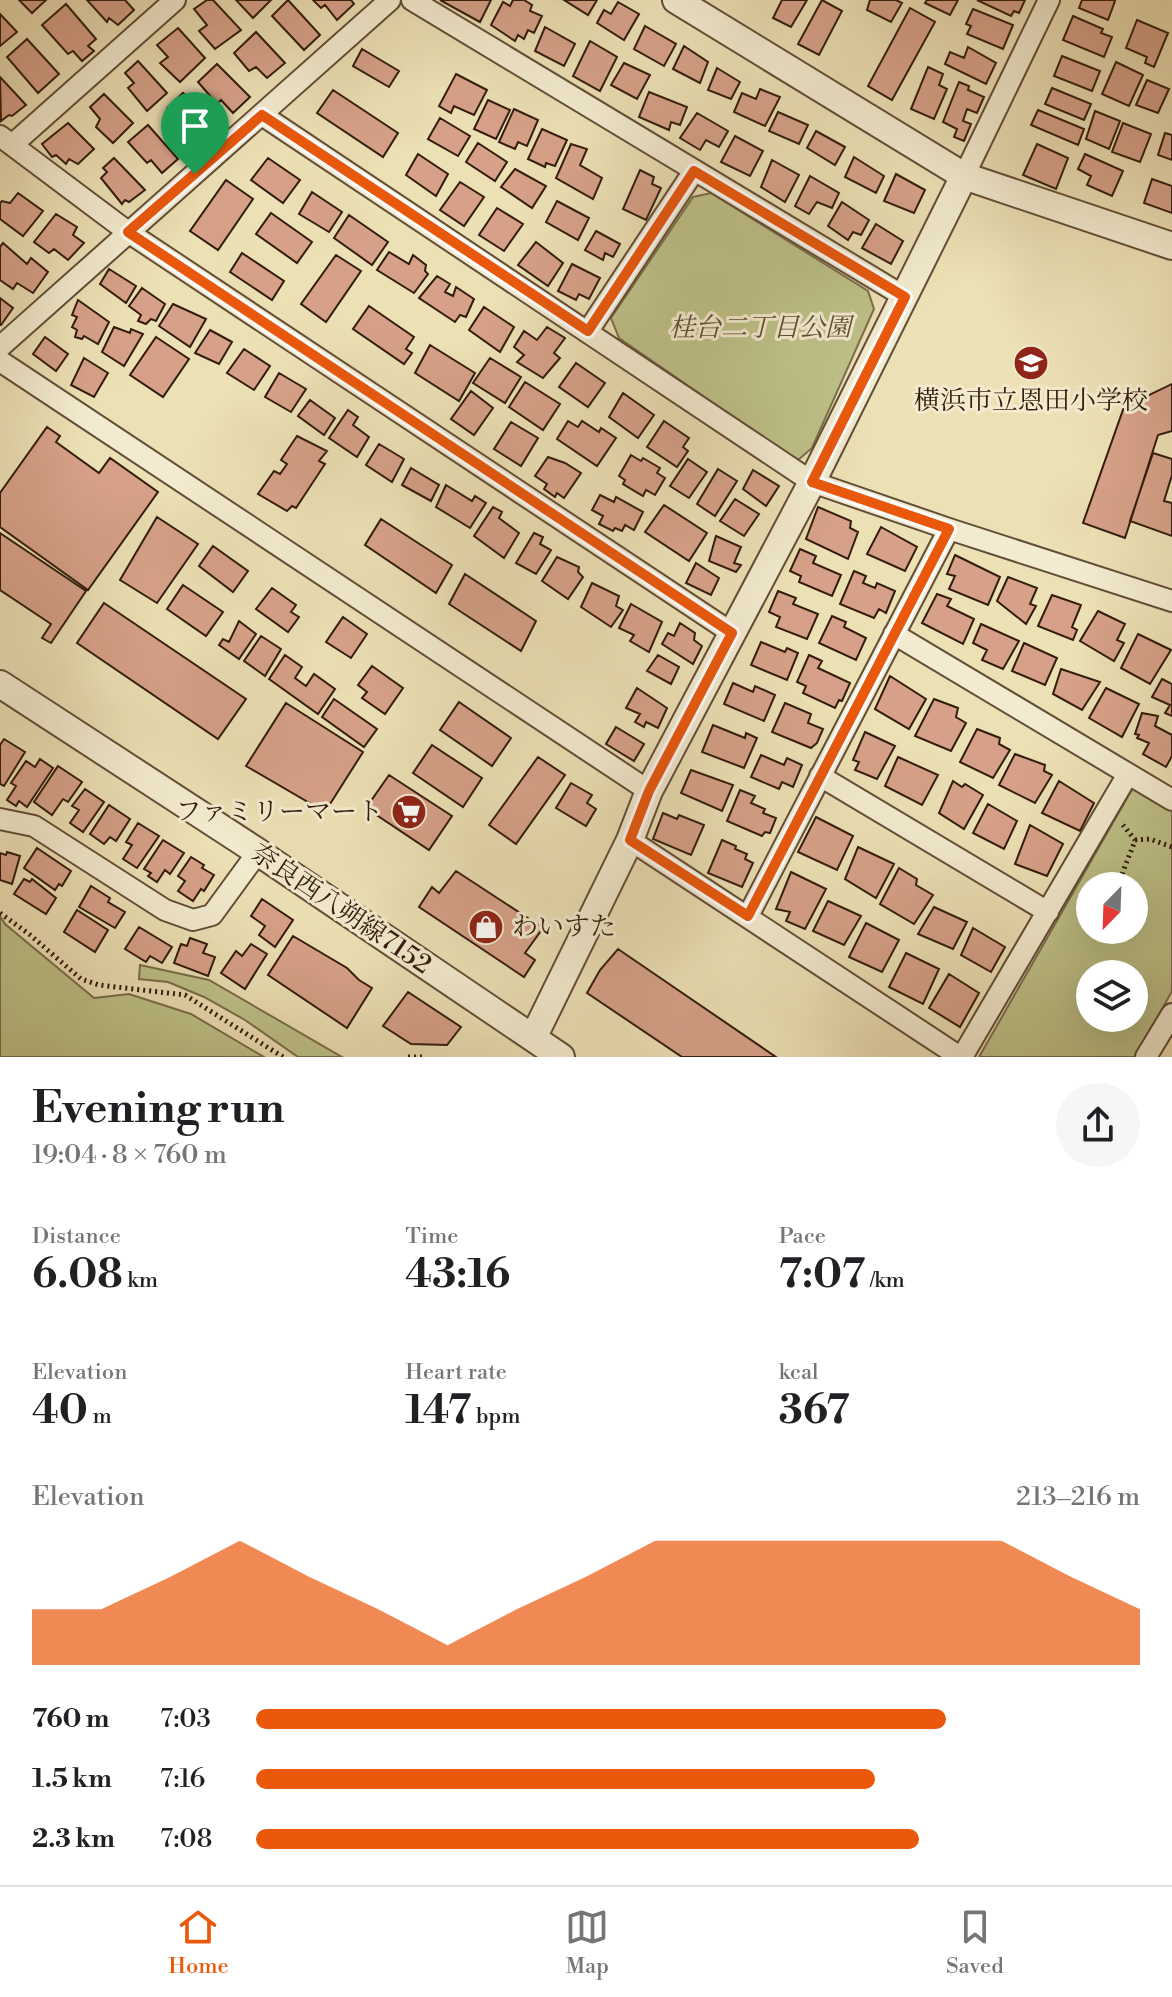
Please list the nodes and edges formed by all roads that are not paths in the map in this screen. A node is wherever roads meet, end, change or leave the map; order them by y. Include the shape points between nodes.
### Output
1 (175, 0) edge
2 (390, 0) edge
3 (412, 0) edge
4 (676, 0) edge
5 (1049, 0) edge
6 (262, 115) junction
7 (6, 140) edge
8 (694, 171) junction
9 (964, 176) junction
10 (128, 232) junction
11 (1172, 246) edge
12 (905, 297) junction
13 (588, 331) junction
14 (0, 347) edge
15 (0, 361) edge
16 (812, 482) junction
17 (949, 529) junction
18 (1172, 601) edge
19 (732, 633) junction
20 (894, 634) junction
21 (0, 684) edge
22 (1128, 774) junction
23 (820, 776) junction
24 (649, 791) junction
25 (1172, 800) edge
26 (0, 819) edge
27 (630, 840) junction
28 (258, 852) junction
29 (1048, 912) junction
30 (748, 916) junction
31 (1172, 1014) edge
32 (533, 1038) junction
33 (561, 1057) edge
34 (961, 1057) edge
35 (1146, 1057) edge

1 - 7 street
2 - 6 street
3 - 8 street
4 - 9 street
5 - 9 street
6 - 10 street
6 - 13 street
7 - 10 street
8 - 12 street
8 - 13 street
9 - 11 street
9 - 12 street
10 - 14 street
10 - 19 street
12 - 16 street
13 - 16 street
15 - 24 street
16 - 17 street
16 - 19 street
17 - 18 street
17 - 20 street
19 - 24 street
20 - 22 street
20 - 23 street
21 - 28 street, 奈良西八朔線7152
22 - 25 street
22 - 29 street
23 - 29 street
23 - 30 street
24 - 27 street
26 - 28 street via 34,826 165,910 193,920 212,915
27 - 30 street
27 - 32 street
28 - 32 street, 奈良西八朔線7152
29 - 34 street
30 - 34 street
31 - 35 street
32 - 33 street, 奈良西八朔線7152

